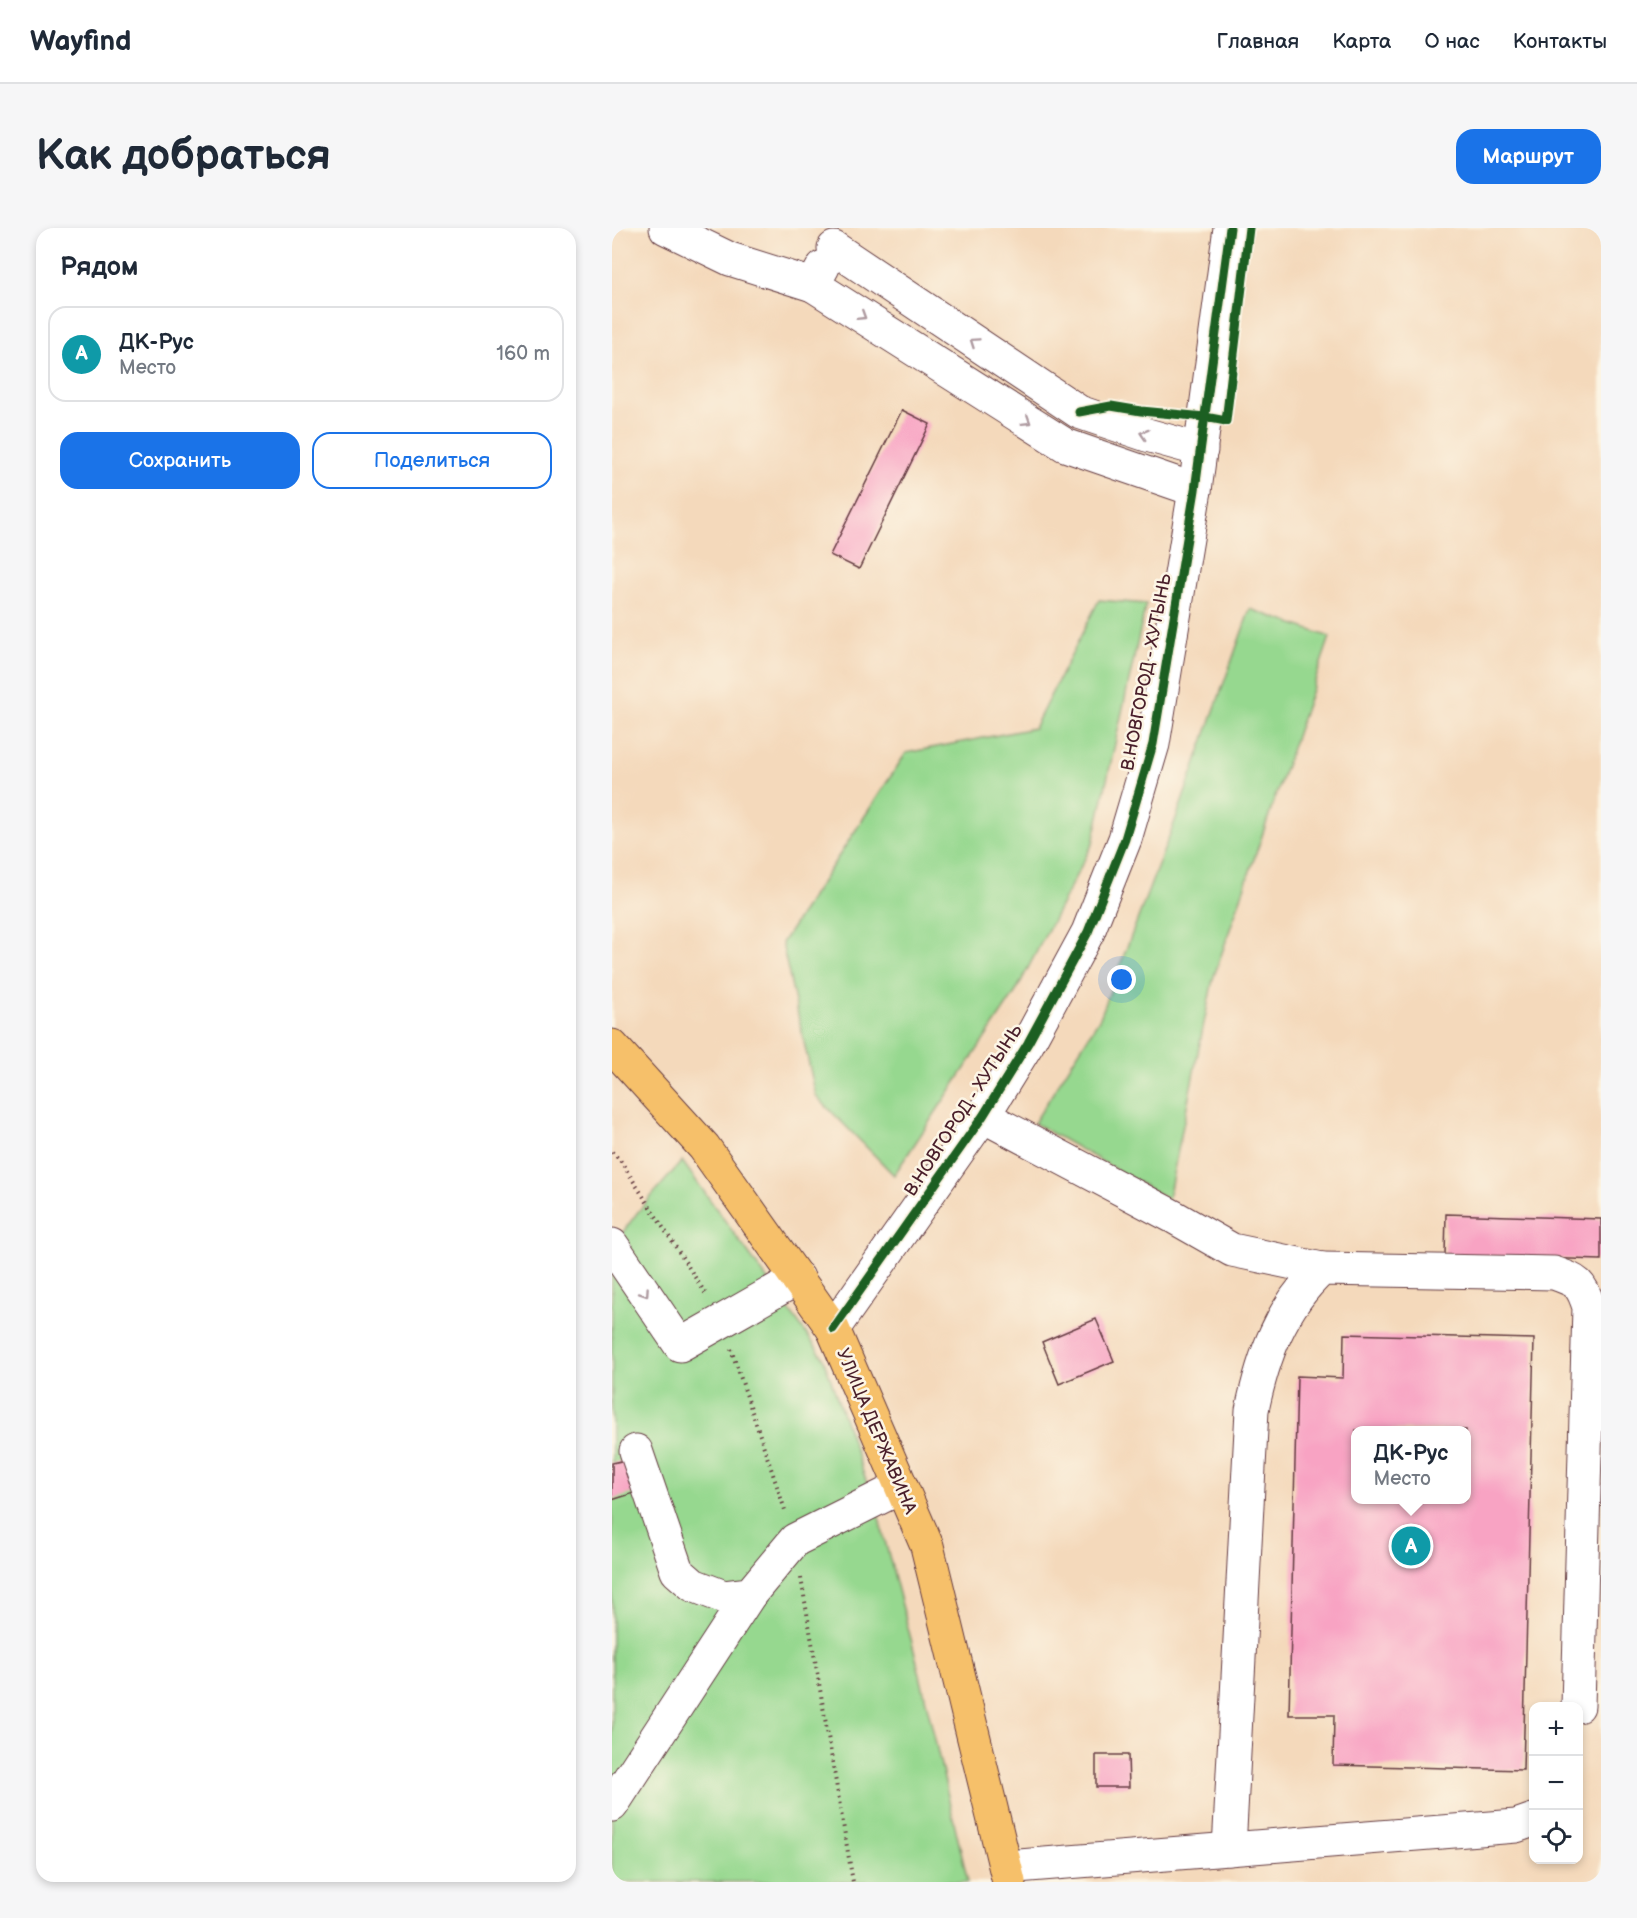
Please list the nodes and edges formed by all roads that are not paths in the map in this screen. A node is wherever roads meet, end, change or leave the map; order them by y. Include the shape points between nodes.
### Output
1 (666, 228) edge
2 (1230, 228) edge
3 (838, 238) edge
4 (813, 285) junction
5 (1201, 450) junction
6 (1195, 490) junction
7 (612, 1046) edge
8 (983, 1116) junction
9 (612, 1245) edge
10 (1322, 1269) junction
11 (798, 1278) junction
12 (833, 1329) junction
13 (636, 1451) dead end
14 (901, 1487) junction
15 (750, 1594) junction
16 (1578, 1702) edge
17 (612, 1805) edge
18 (1529, 1821) edge
19 (1229, 1849) junction
20 (1007, 1874) edge

1 - 4 street via 730,259
2 - 5 street, В.НОВГОРОД - ХУТЫНЬ
3 - 4 street
5 -> 3 street via 1079,412
4 -> 6 street via 1065,445
5 - 6 street, В.НОВГОРОД - ХУТЫНЬ
6 - 8 street, В.НОВГОРОД - ХУТЫНЬ via 1153,744 1125,839 1088,932
7 - 11 main road, УЛИЦА ДЕРЖАВИНА via 704,1147
8 - 10 street via 1232,1250
8 - 12 street, В.НОВГОРОД - ХУТЫНЬ
9 -> 11 street via 680,1345
10 - 16 street via 1554,1272 1583,1288 1589,1307
10 - 19 street via 1293,1300 1273,1339 1258,1378 1252,1410
11 - 12 main road, УЛИЦА ДЕРЖАВИНА
12 - 14 main road, УЛИЦА ДЕРЖАВИНА
13 - 15 street via 677,1571 693,1585 724,1597
14 - 15 street via 795,1540
14 - 20 main road, УЛИЦА ДЕРЖАВИНА via 927,1546
15 - 17 street
18 - 19 street via 1516,1826
19 - 20 street

